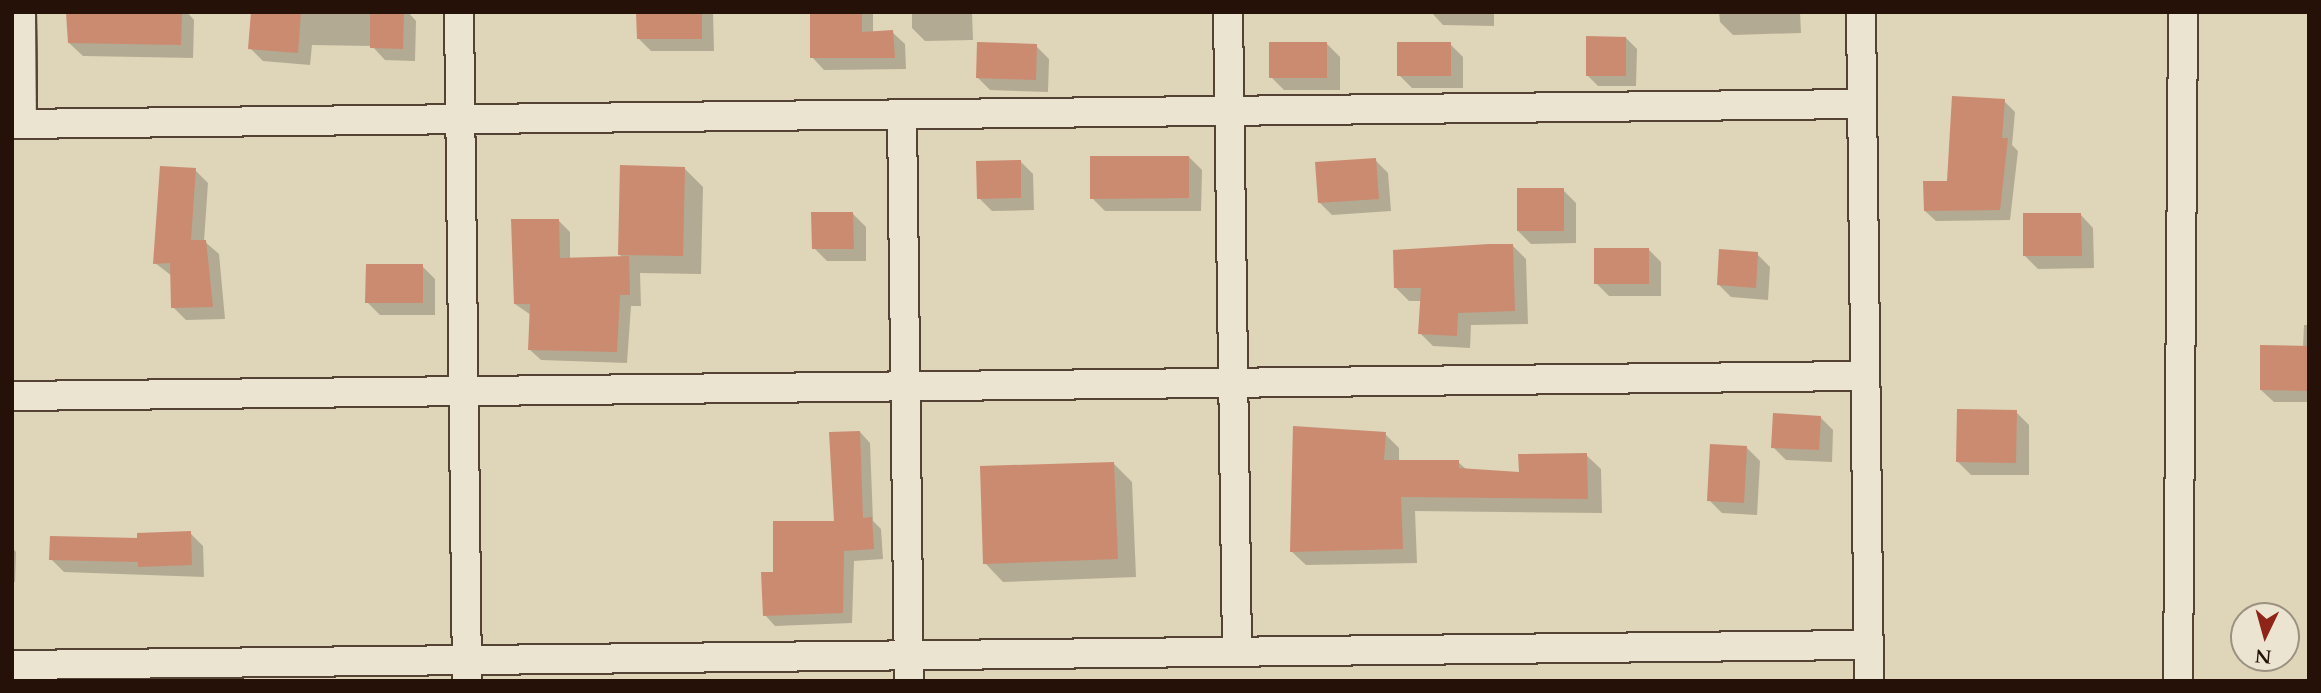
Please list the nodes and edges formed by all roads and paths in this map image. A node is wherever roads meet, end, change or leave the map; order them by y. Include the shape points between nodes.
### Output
1 (21, 12) edge
2 (459, 12) edge
3 (1228, 12) edge
4 (1861, 12) edge
5 (2183, 12) edge
6 (1862, 104) junction
7 (1230, 111) junction
8 (902, 115) junction
9 (460, 120) junction
10 (17, 124) edge
11 (1865, 376) junction
12 (1234, 383) junction
13 (905, 386) junction
14 (464, 391) junction
15 (12, 396) edge
16 (1869, 645) junction
17 (1237, 652) junction
18 (12, 665) edge
19 (909, 668) edge
20 (467, 670) edge
21 (1869, 681) edge
22 (2178, 681) edge

1 - 10 street
2 - 9 street
3 - 7 street
4 - 6 street
5 - 22 street
6 - 7 street
6 - 11 street
7 - 8 street
7 - 12 street
8 - 9 street
8 - 13 street
9 - 10 street
9 - 14 street
11 - 12 street
11 - 16 street
12 - 13 street
12 - 17 street
13 - 14 street
13 - 19 street
14 - 15 street
14 - 20 street
16 - 17 street
16 - 21 street
17 - 19 street
18 - 20 street
19 - 20 street

